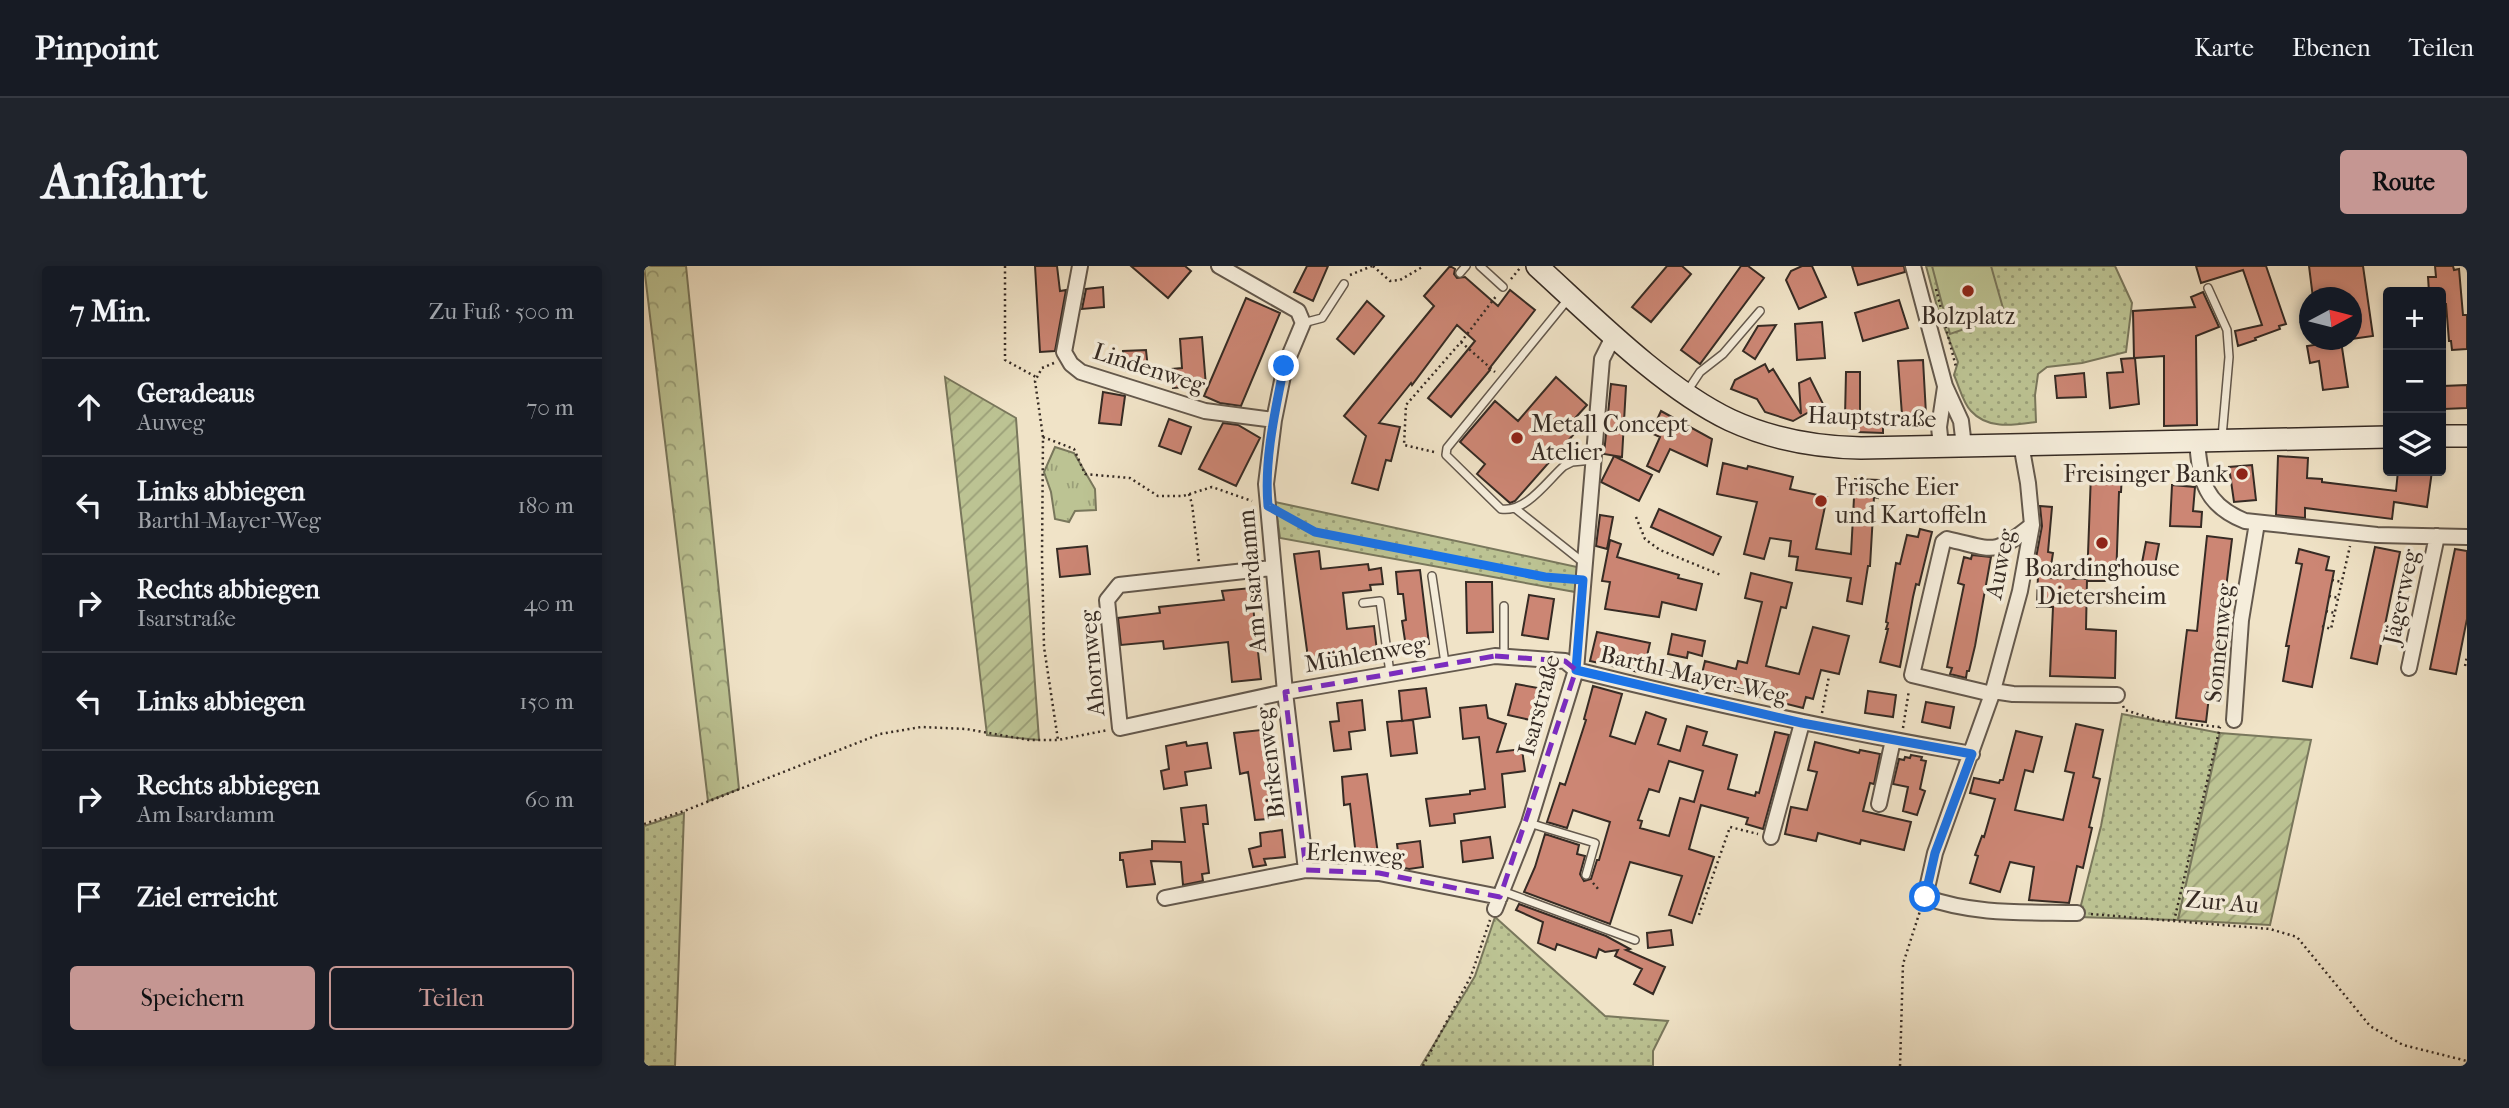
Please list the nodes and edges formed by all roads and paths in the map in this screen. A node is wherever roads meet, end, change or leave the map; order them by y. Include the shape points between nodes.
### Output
1 (1005, 266) edge
2 (1080, 266) edge
3 (1219, 266) edge
4 (1373, 266) edge
5 (1424, 266) edge
6 (1480, 266) edge
7 (1522, 266) edge
8 (1537, 266) edge
9 (1913, 266) edge
10 (1344, 284) joint
11 (1503, 287) junction
12 (2208, 288) dead end
13 (1570, 296) junction
14 (1760, 311) dead end
15 (1303, 323) junction
16 (1614, 335) junction
17 (1461, 342) junction
18 (1067, 358) junction
19 (1500, 377) dead end
20 (1037, 378) junction
21 (1945, 386) junction
22 (1686, 393) junction
23 (1274, 420) junction
24 (2446, 436) edge
25 (2467, 436) edge
26 (1043, 437) junction
27 (2383, 437) edge
28 (2197, 441) junction
29 (2221, 441) junction
30 (2021, 444) junction
31 (1941, 446) junction
32 (1964, 446) junction
33 (1446, 455) junction
34 (1593, 460) junction
35 (1189, 494) junction
36 (1268, 506) junction
37 (1516, 509) junction
38 (1636, 517) dead end
39 (2257, 523) junction
40 (2032, 525) junction
41 (2353, 532) junction
42 (2437, 536) junction
43 (2467, 537) edge
44 (1584, 563) junction
45 (1272, 568) junction
46 (1201, 575) junction
47 (1721, 575) dead end
48 (1432, 576) dead end
49 (1583, 580) junction
50 (2332, 580) dead end
51 (2342, 582) junction
52 (2329, 596) dead end
53 (2339, 597) junction
54 (1363, 603) dead end
55 (1504, 606) dead end
56 (2326, 611) dead end
57 (2335, 612) junction
58 (2322, 626) dead end
59 (1504, 656) junction
60 (2467, 656) edge
61 (1445, 663) junction
62 (2465, 666) dead end
63 (2409, 668) dead end
64 (1576, 670) junction
65 (1390, 673) junction
66 (1912, 675) junction
67 (1829, 676) dead end
68 (1284, 692) junction
69 (1992, 693) junction
70 (2117, 695) joint
71 (2234, 720) joint
72 (1802, 723) junction
73 (1819, 726) junction
74 (2220, 727) junction
75 (1121, 728) junction
76 (1058, 740) junction
77 (1897, 741) junction
78 (1972, 754) junction
79 (1879, 804) dead end
80 (1529, 823) junction
81 (644, 824) edge
82 (1771, 837) joint
83 (1306, 870) junction
84 (1586, 875) dead end
85 (1925, 897) junction
86 (1165, 898) dead end
87 (1499, 899) junction
88 (2077, 913) joint
89 (1699, 915) dead end
90 (2174, 921) junction
91 (1634, 940) dead end
92 (2467, 1061) edge
93 (1423, 1066) edge
94 (1900, 1066) edge

1 - 20 path via 1005,360
2 - 18 street, Lindenweg via 1064,352
3 - 15 street via 1298,311
4 - 5 path via 1390,281
4 - 10 path via 1351,273
6 - 11 lane
7 - 11 path
8 - 13 main road, Hauptstraße
9 - 21 street
10 - 15 lane via 1322,318
11 - 17 path
12 - 29 lane via 2227,331
13 - 16 main road, Hauptstraße
13 - 33 lane via 1447,448
14 - 22 lane via 1724,354 1700,372
15 - 23 street, Am Isardamm via 1284,366
16 - 22 main road, Hauptstraße
16 - 34 street, Isarstraße via 1602,359
17 - 19 path
17 - 33 path via 1406,405 1404,444
18 - 20 path via 1042,368
18 - 23 street, Lindenweg via 1081,372 1205,411
20 - 26 path
21 - 31 street
21 - 32 street via 1961,421
22 - 31 main road, Hauptstraße via 1729,419 1798,441 1832,447
23 - 36 street, Am Isardamm via 1266,484
24 - 25 main road
26 - 35 path via 1074,449 1085,474 1130,478 1158,496
26 - 76 path via 1044,647
27 - 29 main road, Hauptstraße
28 - 29 main road, Hauptstraße
28 - 30 main road, Hauptstraße
28 - 39 street via 2207,494 2231,515
30 - 32 main road, Hauptstraße
30 - 40 street, Auweg
31 - 32 main road, Hauptstraße
33 - 37 lane via 1502,509
34 - 37 lane via 1564,466
34 - 44 street, Isarstraße
35 - 36 path via 1212,487
35 - 46 path
36 - 45 street, Am Isardamm
36 - 49 path via 1315,532 1545,577
37 - 44 lane
38 - 47 path via 1646,539 1660,550
39 - 41 street
39 - 71 street, Sonnenweg via 2241,620
40 - 66 street via 1995,549 1947,539 1943,542
40 - 69 street, Auweg via 2020,591
41 - 42 street
41 - 51 path
42 - 43 street
42 - 63 street, Jägerweg
44 - 49 street, Isarstraße
45 - 46 street, Ahornweg
45 - 68 street, Am Isardamm
46 - 75 street, Ahornweg via 1119,585 1107,600
48 - 61 lane
49 - 64 street, Isarstraße
50 - 51 path
51 - 53 path
52 - 53 path
53 - 57 path
54 - 65 lane via 1380,601
55 - 59 lane
56 - 57 path
57 - 58 path via 2331,629
59 - 61 street, Mühlenweg
59 - 64 street, Mühlenweg via 1565,662
60 - 62 path
61 - 65 street, Mühlenweg
64 - 72 street, Barthl-Mayer-Weg
64 - 80 street, Isarstraße
65 - 68 street, Mühlenweg
66 - 69 street
66 - 77 path
67 - 73 path
68 - 75 street, Mühlenweg
68 - 83 street, Birkenweg
69 - 70 street
69 - 78 street, Auweg
70 - 74 path, Sonnenweg via 2125,710 2147,717
71 - 74 path, Sonnenweg via 2231,726
72 - 73 street, Barthl-Mayer-Weg
72 - 82 street, Barthl-Mayer-Weg
73 - 77 street, Barthl-Mayer-Weg
74 - 90 path
75 - 76 path
76 - 81 path via 921,727 880,734
77 - 78 street, Barthl-Mayer-Weg
77 - 79 street
78 - 85 street, Auweg via 1935,853
80 - 84 lane via 1595,843
80 - 87 street, Isarstraße
82 - 89 path via 1730,827
83 - 86 street, Erlenweg
83 - 87 street, Erlenweg via 1379,873
85 - 88 street via 1999,912
85 - 94 path via 1903,964
87 - 91 lane
87 - 93 path via 1471,976
88 - 90 path, Zur Au
90 - 92 path, Zur Au via 2270,929 2297,937 2370,1026 2403,1045

